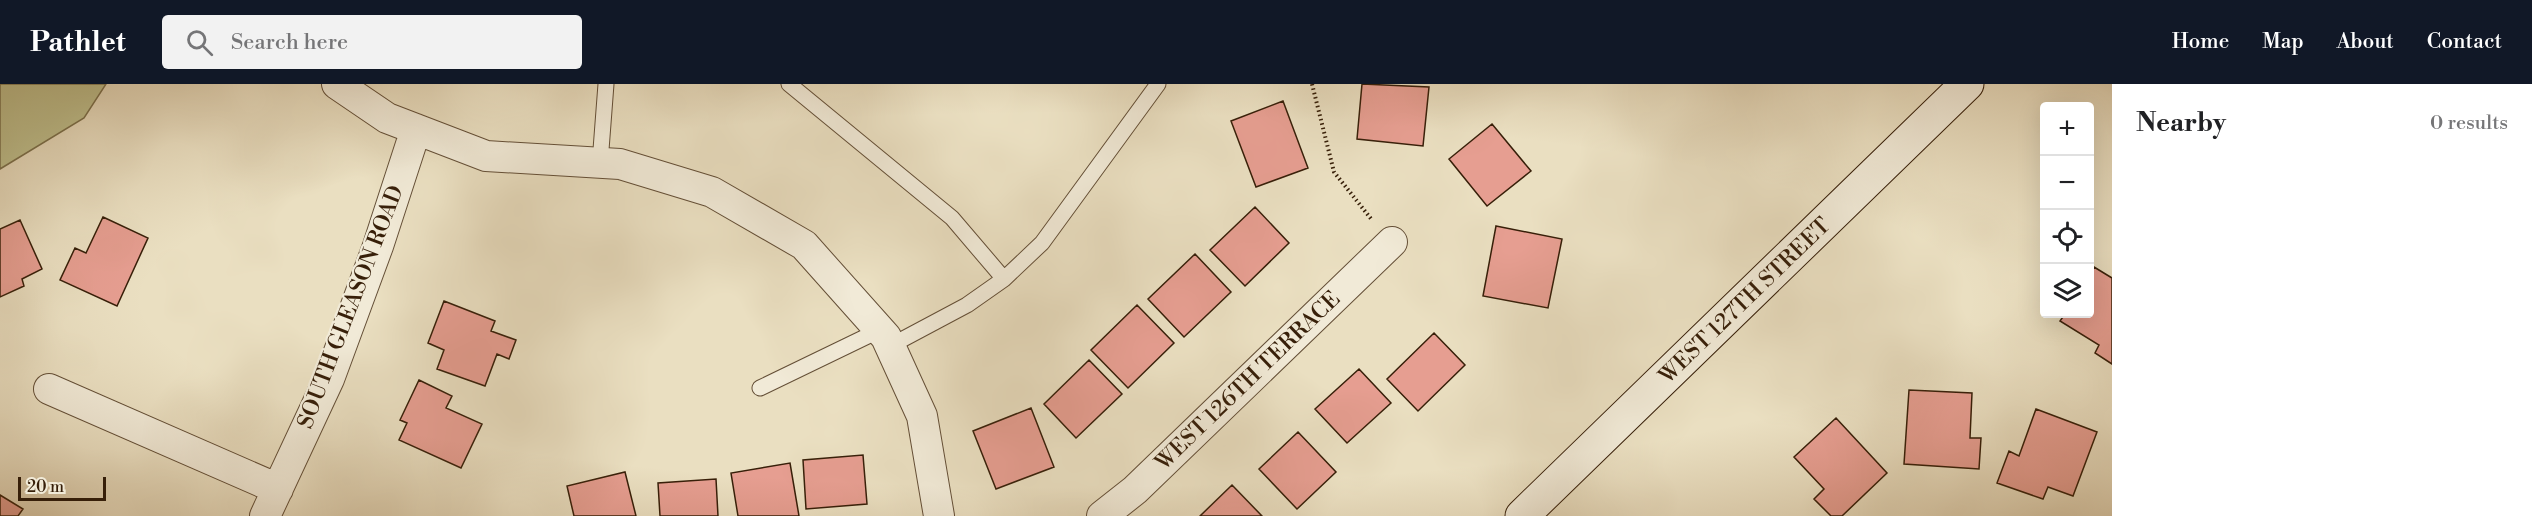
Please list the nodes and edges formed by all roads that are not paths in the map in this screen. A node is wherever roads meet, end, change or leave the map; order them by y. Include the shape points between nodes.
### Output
1 (337, 84) edge
2 (606, 84) edge
3 (789, 84) edge
4 (1158, 84) edge
5 (1967, 84) edge
6 (416, 129) junction
7 (600, 163) junction
8 (1392, 242) road end
9 (1004, 279) junction
10 (885, 338) junction
11 (760, 388) dead end
12 (49, 389) dead end
13 (278, 489) junction
14 (265, 516) edge
15 (939, 516) edge
16 (1102, 516) edge
17 (1522, 516) edge

1 - 6 street via 387,118
2 - 7 lane
3 - 9 lane via 952,218
4 - 9 lane via 1042,243
5 - 17 street, WEST 127TH STREET
6 - 7 street via 486,156
6 - 13 street, SOUTH GLEASON ROAD via 329,379
7 - 10 street via 620,164 712,192 804,244
8 - 16 street, WEST 126TH TERRACE via 1135,490
9 - 10 lane via 967,305
10 - 11 lane
10 - 15 street via 922,416
12 - 13 street
13 - 14 street, SOUTH GLEASON ROAD

